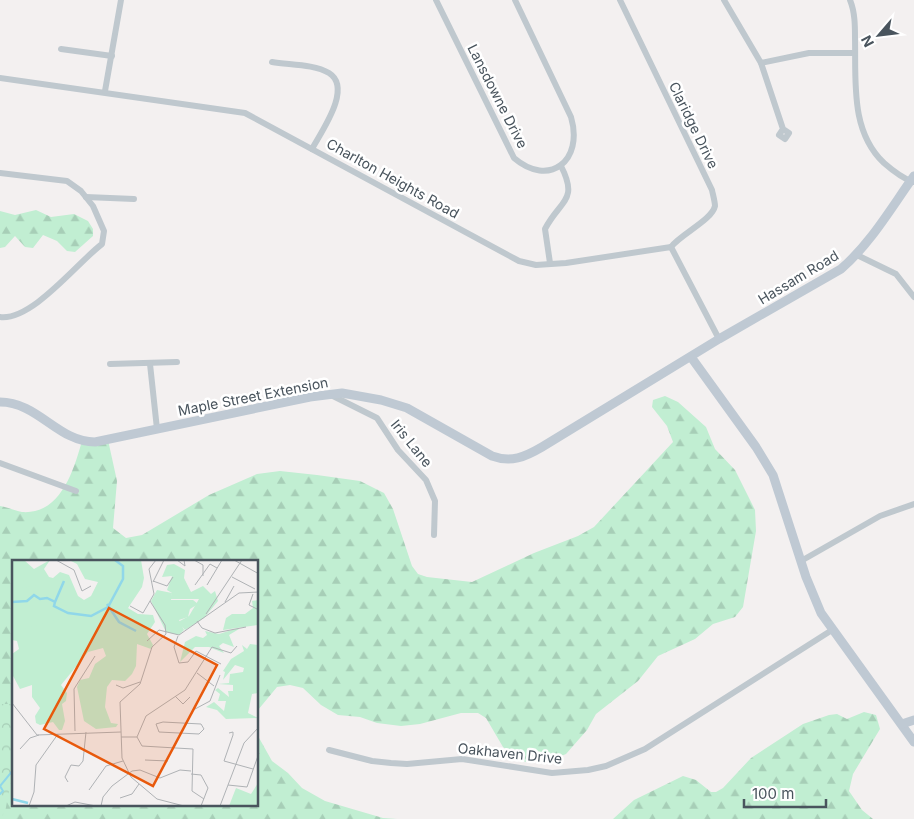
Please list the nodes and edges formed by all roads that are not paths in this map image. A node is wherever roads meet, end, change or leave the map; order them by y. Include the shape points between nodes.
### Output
1 (121, 0) edge
2 (436, 0) edge
3 (515, 0) edge
4 (620, 0) edge
5 (724, 0) edge
6 (850, 0) edge
7 (61, 49) dead end
8 (855, 53) junction
9 (112, 56) junction
10 (272, 62) dead end
11 (760, 64) junction
12 (0, 78) edge
13 (105, 92) junction
14 (783, 129) dead end
15 (312, 149) junction
16 (561, 166) junction
17 (0, 173) edge
18 (913, 180) edge
19 (86, 197) junction
20 (134, 199) dead end
21 (671, 247) junction
22 (858, 255) junction
23 (550, 263) junction
24 (914, 297) edge
25 (0, 317) edge
26 (719, 340) junction
27 (691, 357) junction
28 (177, 362) dead end
29 (110, 364) dead end
30 (150, 364) junction
31 (328, 394) junction
32 (0, 402) edge
33 (157, 430) junction
34 (0, 463) edge
35 (76, 491) dead end
36 (914, 504) edge
37 (434, 535) dead end
38 (801, 561) junction
39 (832, 630) junction
40 (914, 720) edge
41 (902, 724) junction
42 (914, 742) edge
43 (329, 750) dead end

1 - 9 street
2 - 16 street, Lansdowne Drive via 514,158 525,167 538,171
3 - 16 street via 575,130 572,154
4 - 21 street, Claridge Drive via 712,190 715,205 711,215 679,237
5 - 11 street
6 - 8 street via 855,26
7 - 9 street
8 - 11 street via 809,53
8 - 18 street via 857,105 866,140 892,170
9 - 13 street
10 - 15 street via 320,70 336,80 338,101
11 - 14 street
12 - 13 street, Charlton Heights Road
13 - 15 street, Charlton Heights Road via 245,113
15 - 23 street, Charlton Heights Road via 519,261 536,265
16 - 23 street via 569,181 570,192 545,228
17 - 19 street via 67,181
18 - 22 street, Hassam Road
19 - 20 street
19 - 25 street via 104,231 102,244 46,296 9,318
21 - 23 street, Charlton Heights Road
21 - 26 street
22 - 24 street via 896,274
22 - 26 street, Hassam Road
26 - 27 street, Hassam Road
27 - 31 street, Maple Street Extension via 519,459 492,456 398,405 350,393
27 - 38 street via 756,447 772,475
28 - 30 street
29 - 30 street
30 - 33 street
31 - 33 street, Maple Street Extension
31 - 37 street, Iris Lane via 377,418 398,450 426,480 435,501
32 - 33 street, Maple Street Extension via 28,407 68,435 89,442
34 - 35 street
36 - 38 street via 880,516
38 - 39 street via 812,595
39 - 41 street
39 - 43 street, Oakhaven Drive via 645,749 624,760 588,770 552,773 462,759 399,764
40 - 41 street
41 - 42 street

